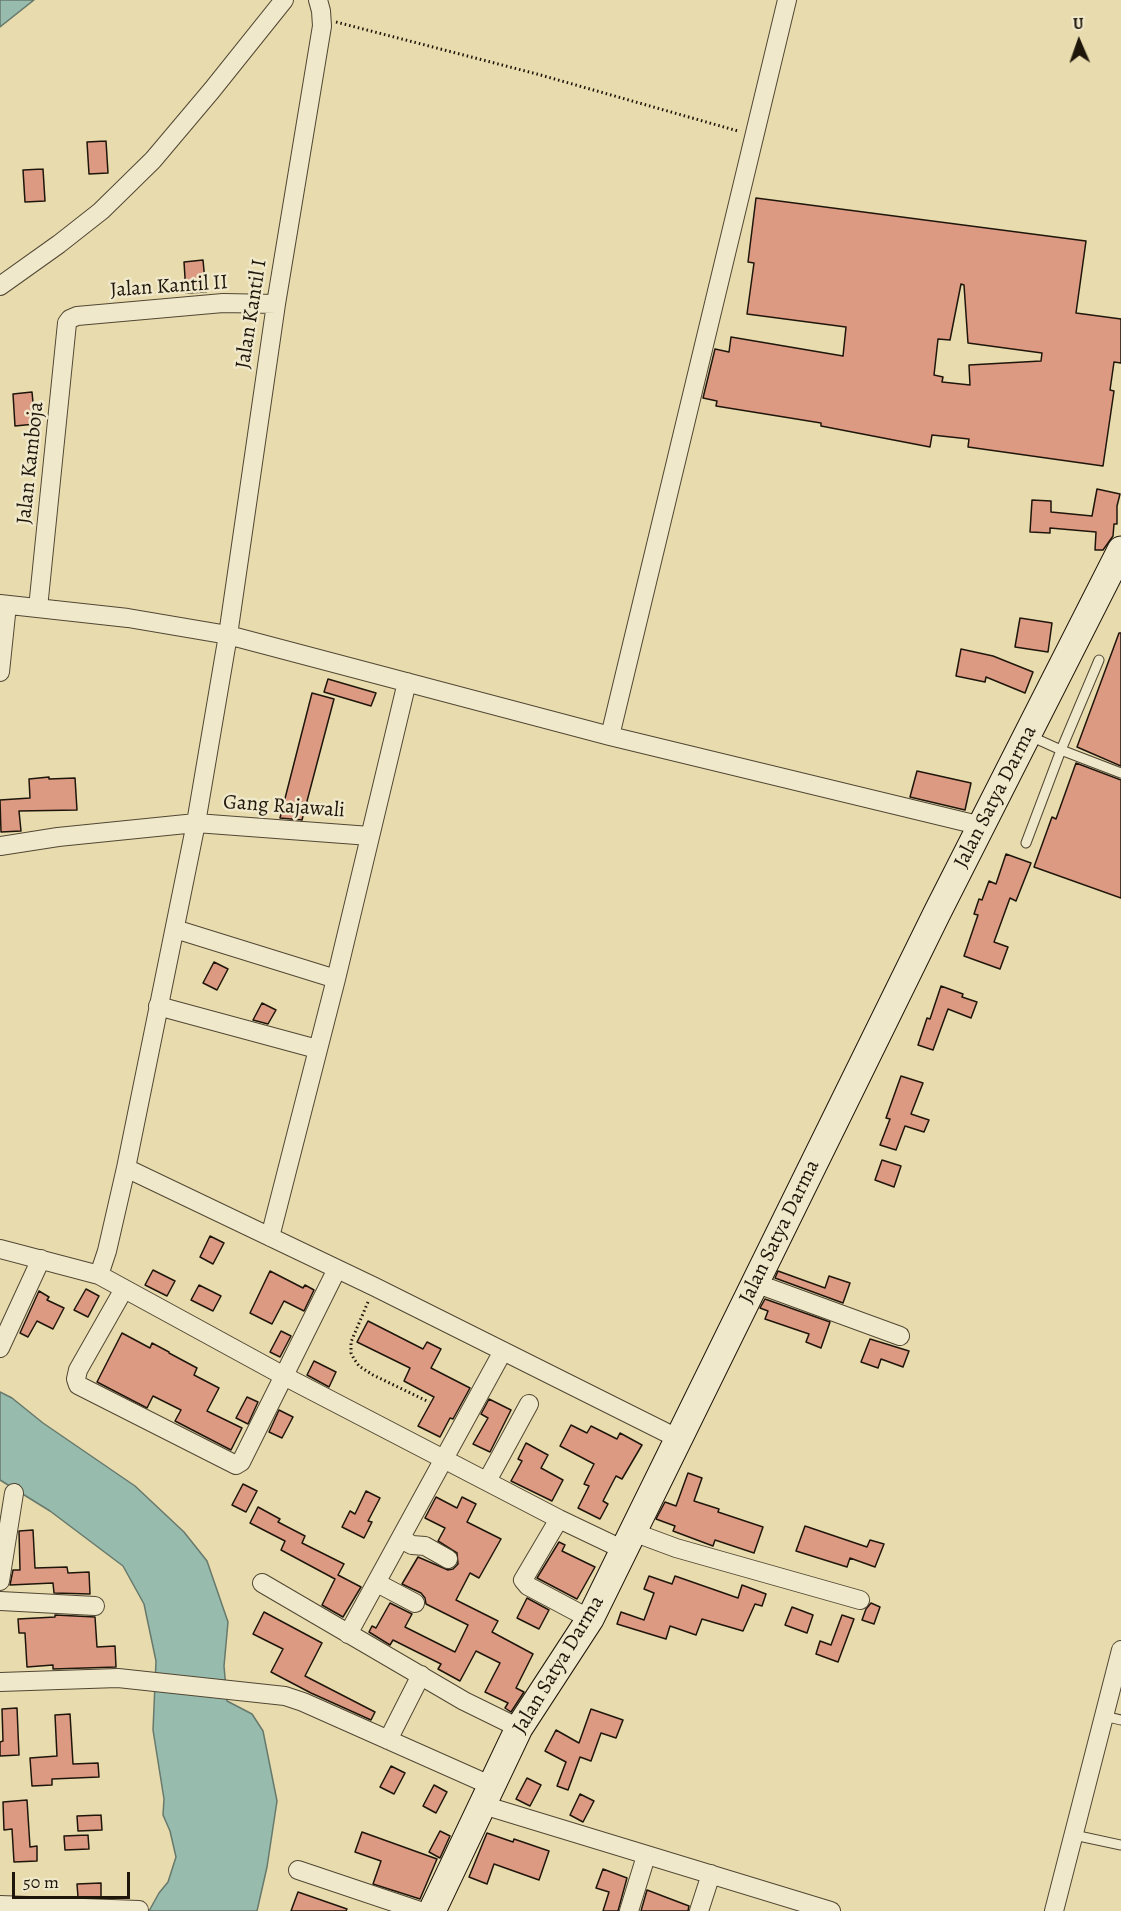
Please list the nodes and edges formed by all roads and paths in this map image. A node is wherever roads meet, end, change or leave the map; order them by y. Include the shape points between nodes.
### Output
1 (284, 0) edge
2 (787, 0) edge
3 (320, 9) edge
4 (754, 135) junction
5 (0, 286) edge
6 (276, 304) junction
7 (67, 323) joint
8 (1121, 550) edge
9 (4, 605) edge
10 (38, 608) junction
11 (228, 636) junction
12 (1099, 660) dead end
13 (0, 672) edge
14 (407, 682) junction
15 (1028, 735) junction
16 (610, 736) junction
17 (1061, 750) junction
18 (1121, 773) edge
19 (196, 823) junction
20 (982, 826) junction
21 (370, 836) junction
22 (1026, 843) dead end
23 (0, 846) edge
24 (175, 929) junction
25 (336, 979) junction
26 (158, 1006) junction
27 (317, 1049) junction
28 (126, 1168) junction
29 (270, 1237) junction
30 (0, 1249) edge
31 (41, 1259) junction
32 (337, 1269) junction
33 (99, 1275) junction
34 (755, 1283) junction
35 (375, 1287) junction
36 (123, 1289) junction
37 (900, 1336) dead end
38 (0, 1348) edge
39 (503, 1351) junction
40 (284, 1376) junction
41 (429, 1402) dead end
42 (529, 1404) dead end
43 (679, 1439) junction
44 (443, 1459) junction
45 (487, 1481) junction
46 (14, 1493) dead end
47 (559, 1518) junction
48 (401, 1539) junction
49 (628, 1541) junction
50 (2, 1549) edge
51 (448, 1558) dead end
52 (0, 1581) edge
53 (262, 1583) dead end
54 (377, 1583) junction
55 (860, 1600) dead end
56 (0, 1601) edge
57 (415, 1604) dead end
58 (95, 1606) dead end
59 (590, 1619) junction
60 (348, 1634) junction
61 (1121, 1650) edge
62 (421, 1674) junction
63 (0, 1682) edge
64 (1113, 1718) edge
65 (519, 1728) junction
66 (388, 1740) junction
67 (488, 1795) junction
68 (1074, 1835) junction
69 (1121, 1845) edge
70 (646, 1856) junction
71 (298, 1870) dead end
72 (711, 1874) junction
73 (0, 1905) edge
74 (139, 1910) edge
75 (420, 1911) edge
76 (432, 1911) edge
77 (629, 1911) edge
78 (699, 1911) edge
79 (831, 1911) edge
80 (1054, 1911) edge

1 - 5 street via 153,160 101,211
2 - 4 street
3 - 4 path
3 - 6 street, Jalan Kantil I
4 - 16 street
6 - 7 street, Jalan Kantil II via 223,303 77,316
6 - 11 street, Jalan Kantil I
7 - 10 street, Jalan Kamboja
8 - 15 main road, Jalan Satya Darma
9 - 10 street
9 - 13 street
10 - 11 street via 128,618
11 - 14 street
11 - 19 street, Jalan Kantil I
12 - 17 lane
14 - 16 street
14 - 21 street
15 - 17 lane
15 - 20 main road, Jalan Satya Darma
16 - 20 street
17 - 18 lane
17 - 22 lane
19 - 21 street, Gang Rajawali
19 - 23 street, Gang Rajawali
19 - 24 street, Jalan Kantil I
20 - 34 main road, Jalan Satya Darma
21 - 25 street
24 - 25 street
24 - 26 street, Jalan Kantil I
25 - 27 street
26 - 27 street
26 - 28 street, Jalan Kantil I
27 - 29 street
28 - 29 street
28 - 33 street, Jalan Kantil I
29 - 32 street
30 - 31 street
31 - 33 street
31 - 38 street
32 - 35 street
32 - 40 street
33 - 36 street
34 - 37 street
34 - 43 main road, Jalan Satya Darma
35 - 39 street
35 - 41 path via 351,1342 351,1353 359,1366 373,1376
36 - 40 street
36 - 40 street via 78,1370 78,1385 236,1465
39 - 43 street
39 - 44 street
40 - 44 street
42 - 45 street
43 - 49 main road, Jalan Satya Darma
44 - 45 street
44 - 48 street
45 - 47 street
46 - 50 street
47 - 49 street
47 - 59 street via 523,1580
48 - 51 street
48 - 54 street
49 - 55 street via 676,1548
49 - 59 main road, Jalan Satya Darma
50 - 52 street
53 - 60 street
54 - 57 street
54 - 60 street
56 - 58 street
59 - 65 main road, Jalan Satya Darma
60 - 62 street
61 - 64 street
62 - 65 street
62 - 66 street
63 - 66 street via 118,1678 285,1696
64 - 68 street
65 - 67 main road, Jalan Satya Darma
66 - 67 street
67 - 70 street
67 - 76 main road, Jalan Satya Darma
68 - 69 lane
68 - 80 street
70 - 72 street
70 - 77 street
71 - 75 street
72 - 78 street
72 - 79 street
73 - 74 street

